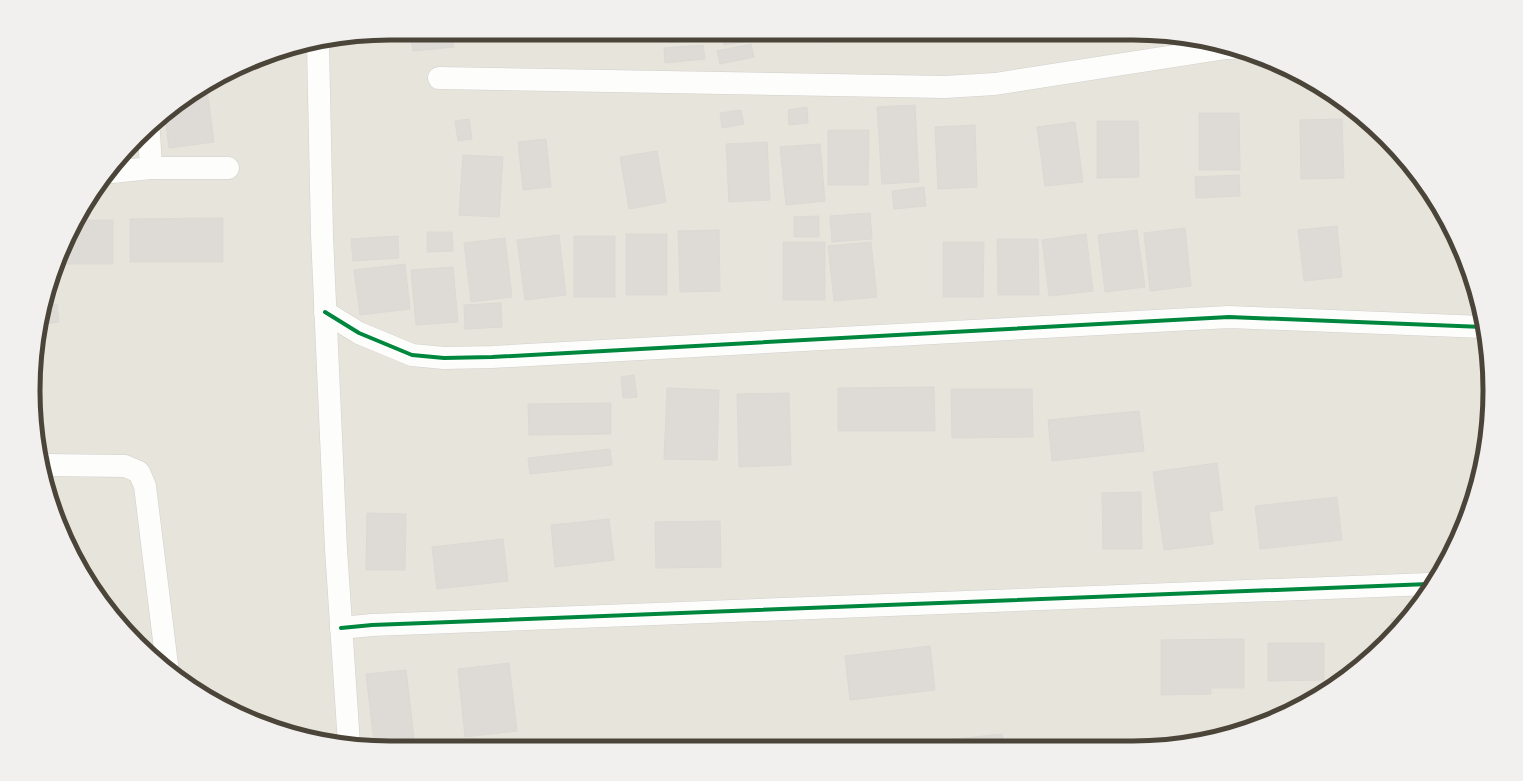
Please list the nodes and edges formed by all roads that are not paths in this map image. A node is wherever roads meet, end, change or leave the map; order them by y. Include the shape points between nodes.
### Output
1 (318, 48) edge
2 (1214, 50) edge
3 (440, 78) dead end
4 (149, 137) edge
5 (151, 168) junction
6 (228, 168) dead end
7 (117, 172) edge
8 (326, 312) junction
9 (1477, 327) edge
10 (48, 465) edge
11 (1425, 584) edge
12 (342, 628) junction
13 (166, 660) edge
14 (349, 738) edge

1 - 8 street
2 - 3 street via 995,84 945,87
4 - 5 street
5 - 6 street
5 - 7 street
8 - 9 street via 359,333 412,356 444,358 1229,318
8 - 12 street
10 - 13 street via 125,466 138,472 145,486
11 - 12 street
12 - 14 street

